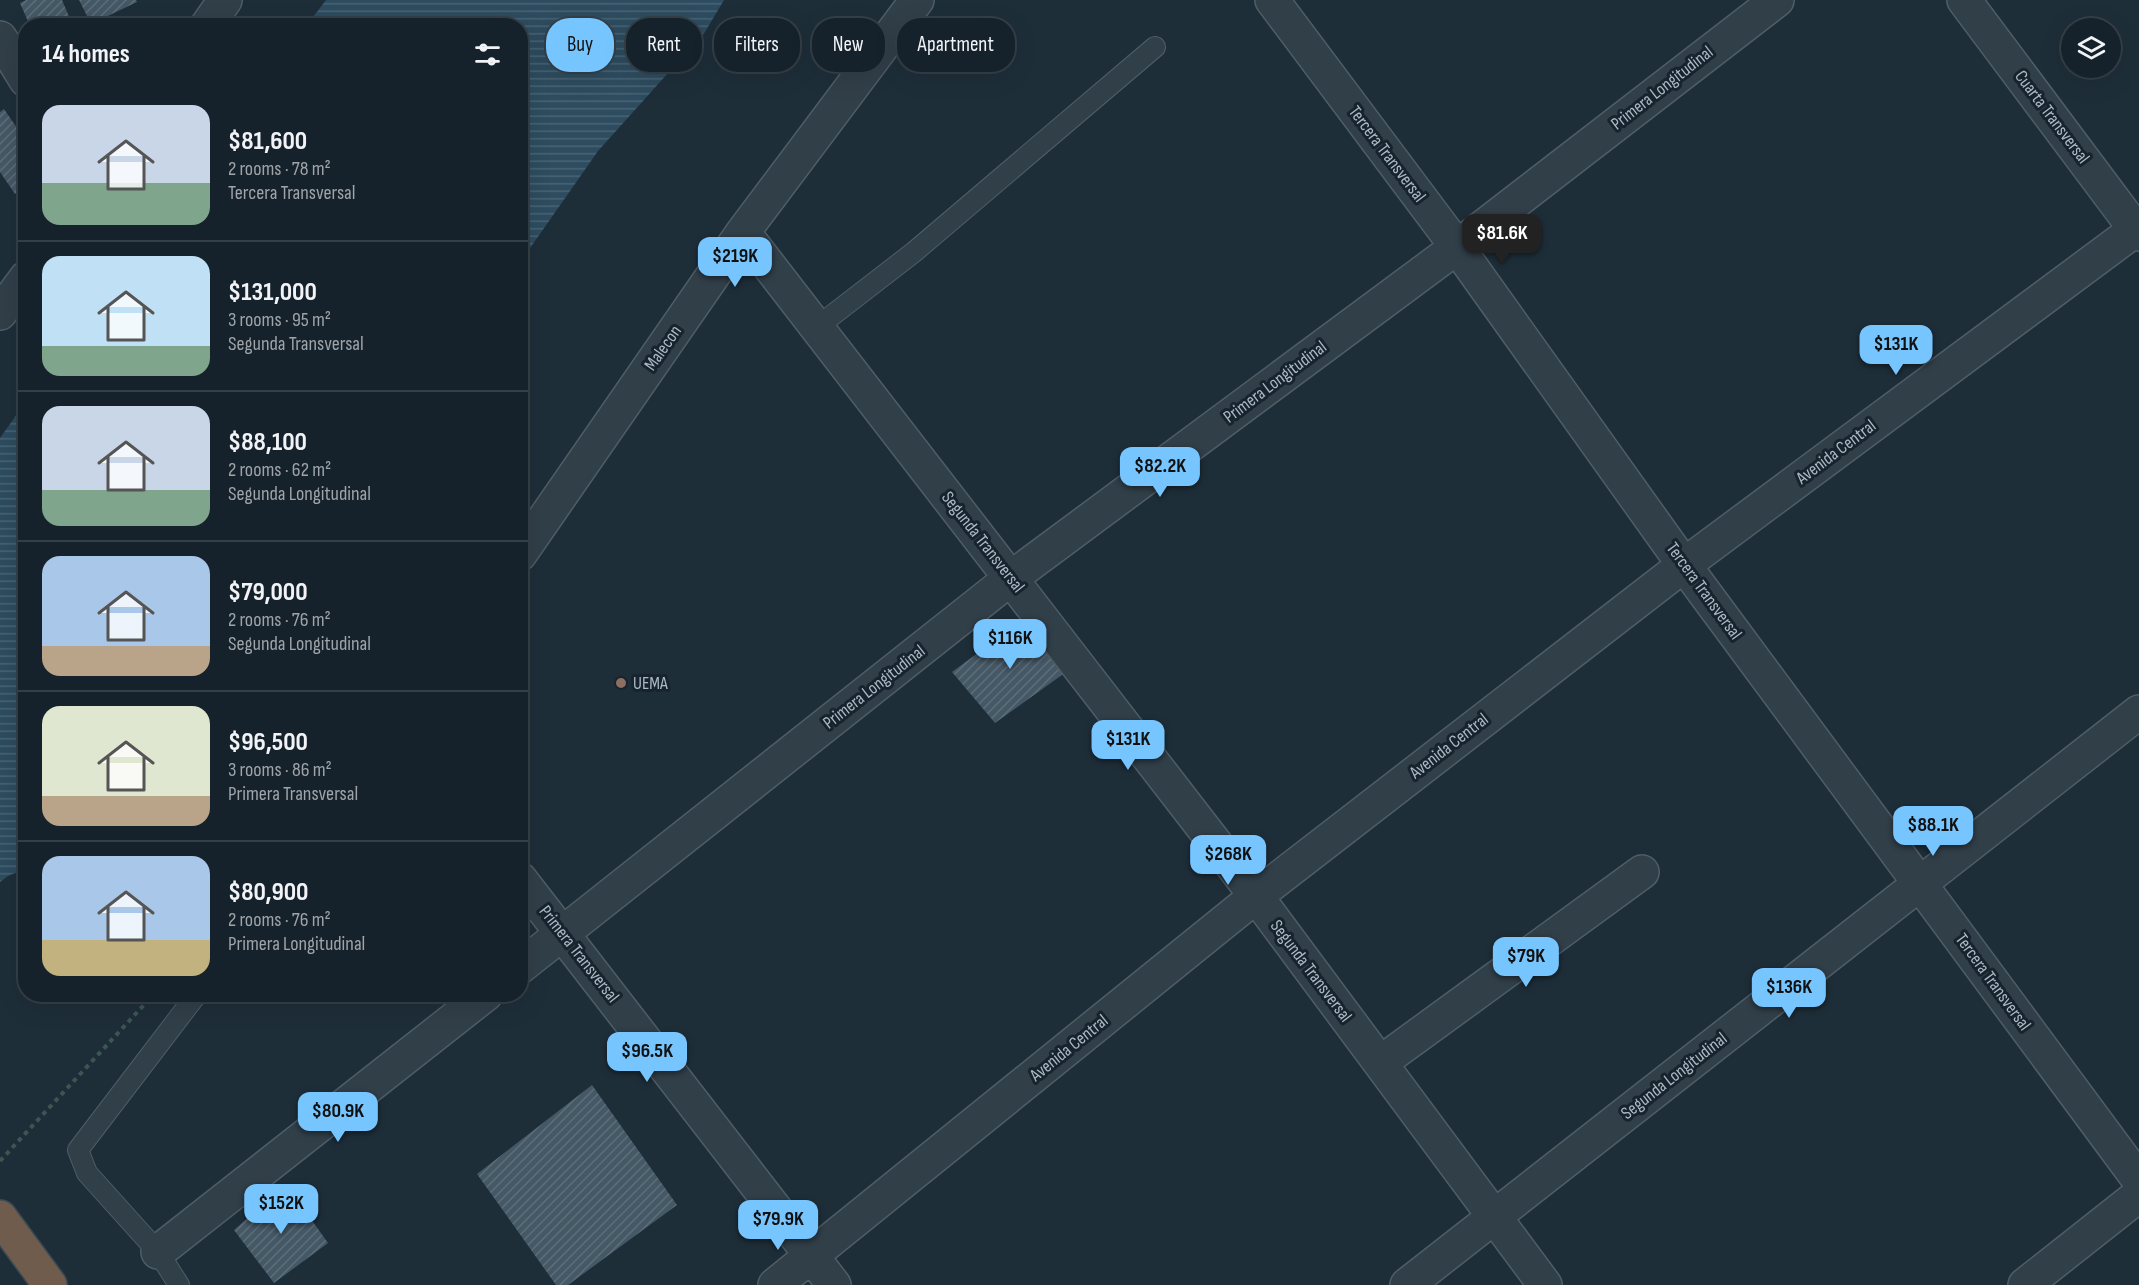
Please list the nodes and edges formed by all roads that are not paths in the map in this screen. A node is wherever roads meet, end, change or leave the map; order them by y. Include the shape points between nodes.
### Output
1 (225, 0) edge
2 (917, 0) edge
3 (1272, 0) edge
4 (1777, 0) edge
5 (1964, 0) edge
6 (213, 18) edge
7 (0, 38) edge
8 (1155, 47) dead end
9 (18, 67) edge
10 (2138, 230) edge
11 (743, 232) junction
12 (1457, 247) junction
13 (18, 289) edge
14 (0, 314) edge
15 (818, 327) junction
16 (528, 542) edge
17 (1684, 565) junction
18 (1011, 578) junction
19 (2139, 712) edge
20 (1642, 872) dead end
21 (1921, 883) junction
22 (528, 889) edge
23 (1256, 896) junction
24 (563, 933) junction
25 (528, 961) edge
26 (191, 1002) edge
27 (476, 1002) edge
28 (1380, 1063) junction
29 (2139, 1180) edge
30 (2139, 1195) edge
31 (1494, 1216) junction
32 (0, 1217) edge
33 (158, 1252) junction
34 (812, 1257) junction
35 (51, 1285) edge
36 (179, 1285) edge
37 (775, 1285) edge
38 (834, 1285) edge
39 (1407, 1285) edge
40 (1545, 1285) edge
41 (2025, 1285) edge

1 - 6 street
2 - 11 street, Malecon
3 - 12 street, Tercera Transversal
4 - 12 street, Primera Longitudinal
5 - 10 street, Cuarta Transversal
7 - 9 street
8 - 15 lane via 914,252
10 - 17 street, Avenida Central
11 - 15 street, Segunda Transversal
11 - 16 street, Malecon
12 - 17 street, Tercera Transversal
12 - 18 street, Primera Longitudinal
13 - 14 street
15 - 18 street, Segunda Transversal
17 - 21 street, Tercera Transversal
17 - 23 street, Avenida Central
18 - 23 street, Segunda Transversal
18 - 24 street, Primera Longitudinal
19 - 21 street, Segunda Longitudinal
20 - 28 street
21 - 29 street, Tercera Transversal
21 - 31 street, Segunda Longitudinal
22 - 24 street, Primera Transversal
23 - 28 street, Segunda Transversal
23 - 34 street, Avenida Central
24 - 25 street, Primera Longitudinal
24 - 34 street, Primera Transversal
26 - 33 lane via 78,1150 87,1173
27 - 33 street
28 - 31 street, Segunda Transversal
30 - 41 street
31 - 39 street, Segunda Longitudinal
31 - 40 street, Segunda Transversal
32 - 35 highway
33 - 36 lane
34 - 37 street, Avenida Central
34 - 38 street, Primera Transversal

